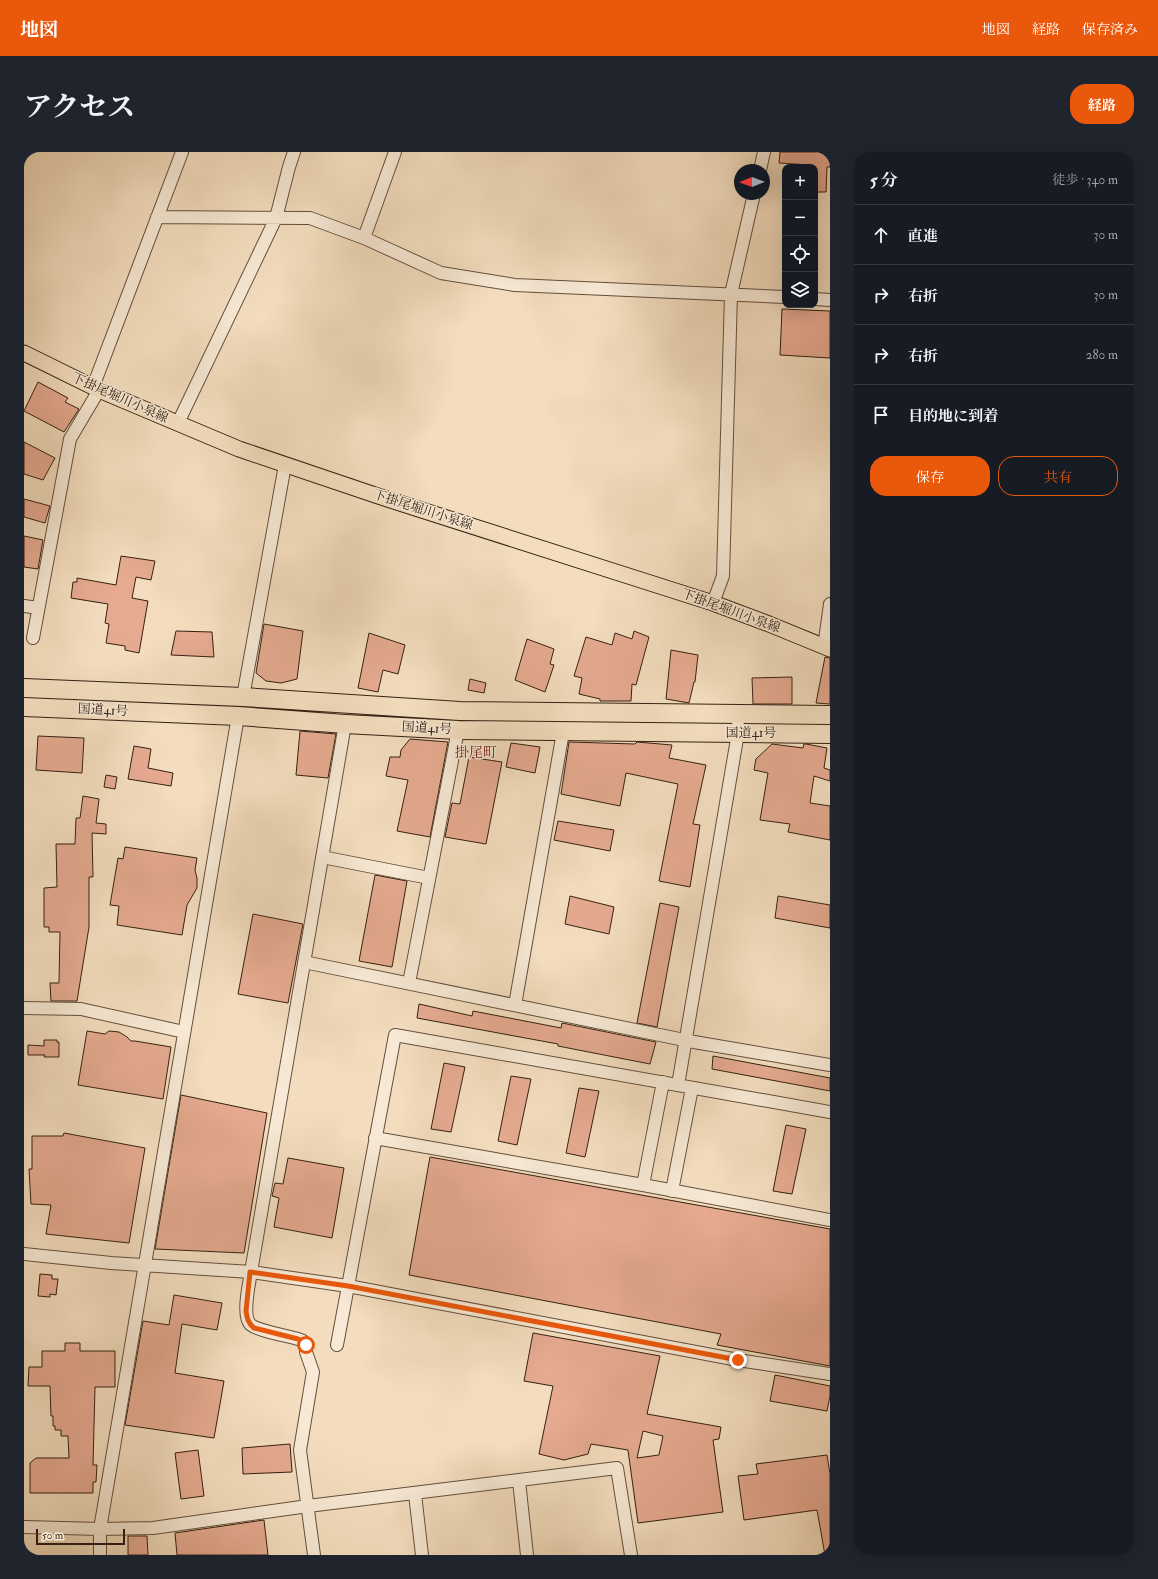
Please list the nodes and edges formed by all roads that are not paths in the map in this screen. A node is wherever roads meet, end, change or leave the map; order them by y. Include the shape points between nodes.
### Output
1 (182, 152) edge
2 (294, 152) edge
3 (395, 152) edge
4 (764, 152) edge
5 (761, 164) edge
6 (753, 200) edge
7 (157, 217) junction
8 (276, 218) junction
9 (364, 238) junction
10 (731, 294) junction
11 (782, 297) edge
12 (818, 299) edge
13 (830, 300) edge
14 (24, 353) edge
15 (96, 388) junction
16 (178, 423) junction
17 (285, 465) junction
18 (713, 603) junction
19 (830, 604) edge
20 (24, 606) edge
21 (38, 608) junction
22 (33, 638) dead end
23 (827, 648) edge
24 (24, 688) edge
25 (243, 697) junction
26 (24, 706) edge
27 (738, 714) junction
28 (238, 716) junction
29 (830, 716) edge
30 (345, 724) junction
31 (458, 730) junction
32 (563, 732) junction
33 (738, 733) junction
34 (830, 734) edge
35 (322, 857) junction
36 (429, 878) junction
37 (304, 962) junction
38 (409, 983) junction
39 (515, 1005) junction
40 (24, 1008) edge
41 (184, 1032) junction
42 (687, 1040) junction
43 (830, 1065) edge
44 (663, 1082) junction
45 (678, 1085) junction
46 (692, 1088) junction
47 (830, 1112) edge
48 (376, 1138) junction
49 (644, 1185) junction
50 (672, 1191) junction
51 (830, 1220) edge
52 (24, 1254) edge
53 (144, 1264) junction
54 (250, 1272) junction
55 (348, 1286) junction
56 (337, 1345) dead end
57 (830, 1374) edge
58 (519, 1481) junction
59 (415, 1494) junction
60 (308, 1506) junction
61 (24, 1528) edge
62 (100, 1529) junction
63 (100, 1555) edge
64 (314, 1555) edge
65 (422, 1555) edge
66 (527, 1555) edge
67 (630, 1555) edge

1 - 7 street
2 - 8 street
3 - 9 street
4 - 5 street
6 - 10 street
7 - 8 street
7 - 15 street
8 - 9 street via 310,218
8 - 16 street
9 - 10 street via 441,273 482,281 515,285
10 - 11 street
10 - 18 street via 723,576
12 - 13 street
14 - 15 main road, 下掛尾堀川小泉線
15 - 16 main road, 下掛尾堀川小泉線
15 - 21 street via 70,439
16 - 17 main road, 下掛尾堀川小泉線
17 - 18 main road, 下掛尾堀川小泉線
17 - 25 street
18 - 23 main road, 下掛尾堀川小泉線
19 - 23 street
20 - 21 street
21 - 22 street
24 - 25 highway, 国道41号
25 - 27 highway, 国道41号 via 460,711
26 - 28 highway, 国道41号
27 - 29 highway, 国道41号
27 - 33 street
28 - 30 highway, 国道41号
28 - 41 street
30 - 31 highway, 国道41号
30 - 35 street
31 - 32 highway, 国道41号
31 - 36 street
32 - 33 highway, 国道41号
32 - 39 street
33 - 34 highway, 国道41号
33 - 42 street
35 - 36 street
35 - 37 street
36 - 38 street
37 - 38 street
37 - 54 street
38 - 39 street
39 - 42 street
40 - 41 street via 81,1009
41 - 53 street
42 - 43 street
42 - 45 street
44 - 45 street
44 - 48 street via 394,1035
44 - 49 street
45 - 46 street
46 - 47 street
46 - 50 street
48 - 49 street
48 - 55 street
49 - 50 street
50 - 51 street
52 - 53 street
53 - 54 street
53 - 62 street
54 - 55 street
54 - 60 street via 246,1311 248,1321 254,1328 304,1341 313,1372 300,1450
55 - 56 street
55 - 57 street via 738,1360
58 - 59 street
58 - 66 street
58 - 67 street via 617,1468
59 - 60 street
59 - 65 street
60 - 62 street via 153,1528
60 - 64 street
61 - 62 street
62 - 63 street

